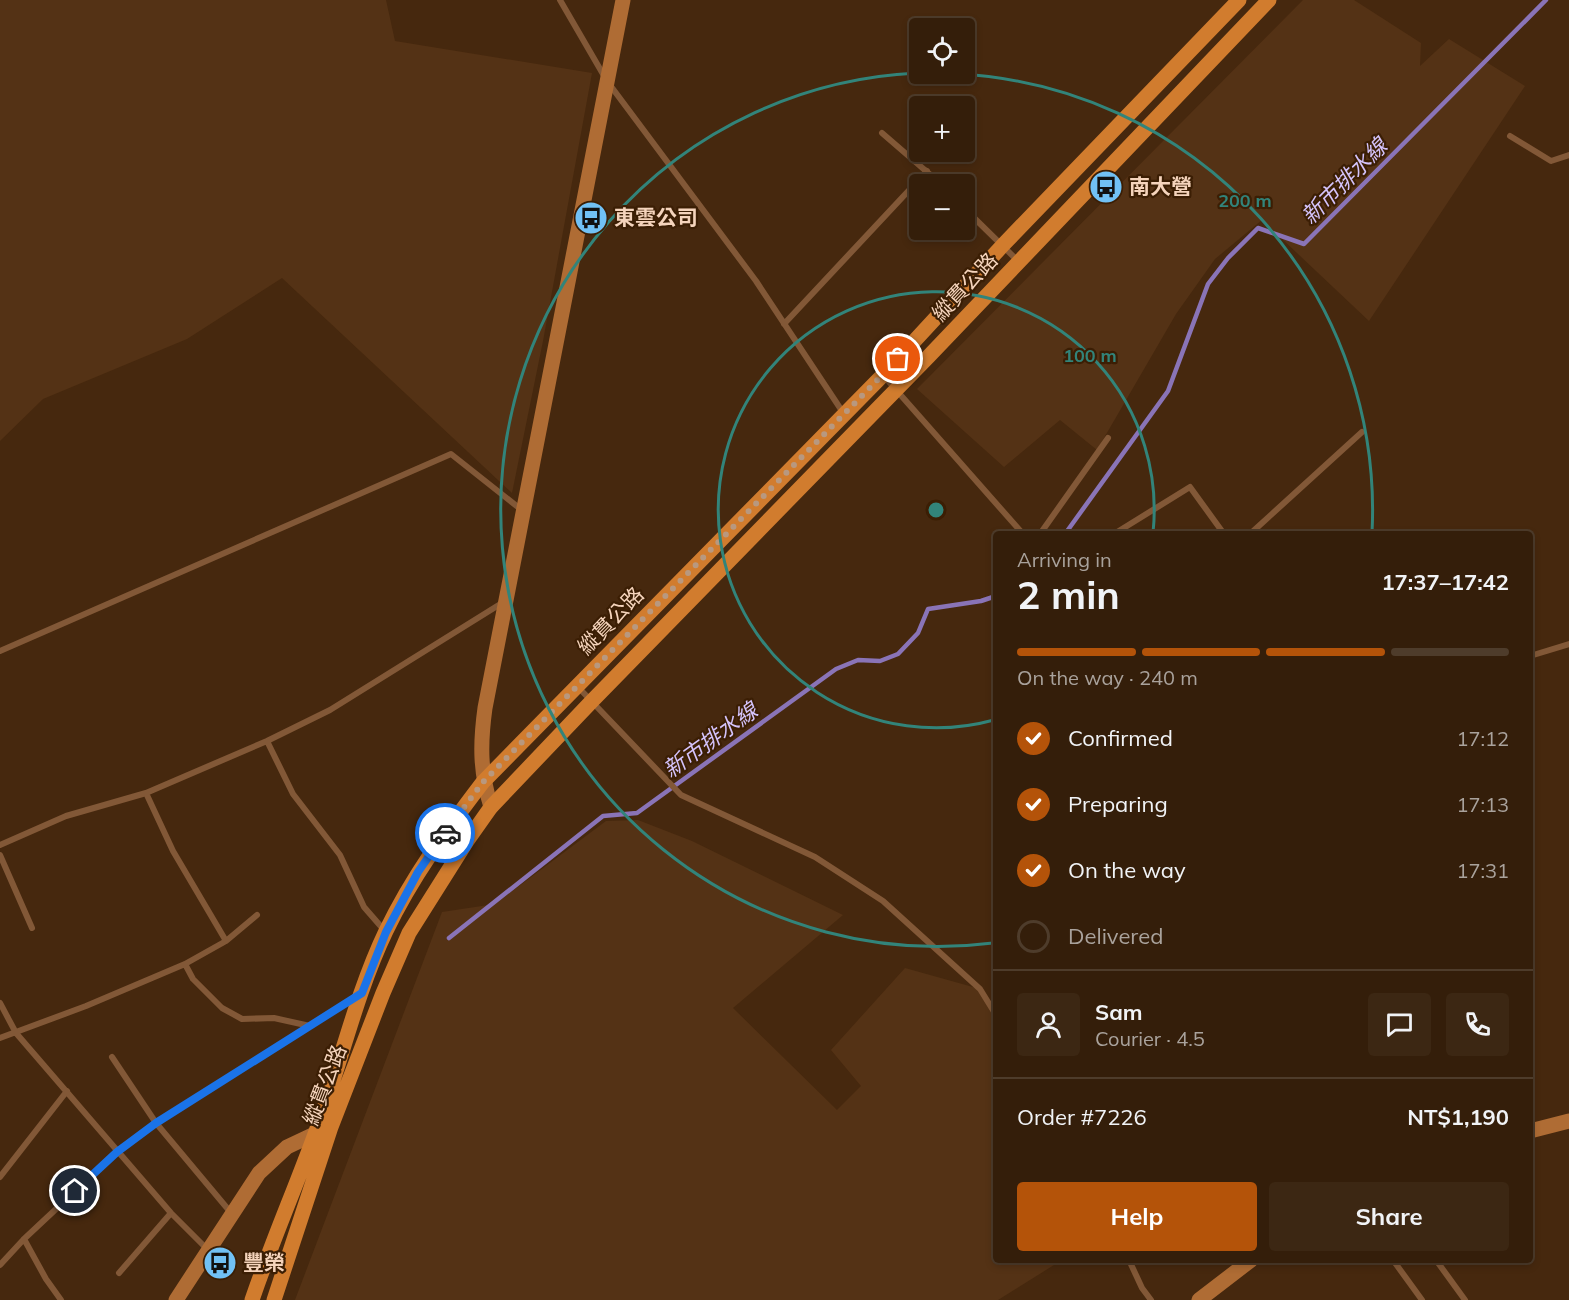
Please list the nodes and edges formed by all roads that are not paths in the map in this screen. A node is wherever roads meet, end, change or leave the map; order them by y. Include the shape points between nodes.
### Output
1 (560, 0) edge
2 (623, 0) edge
3 (1239, 0) edge
4 (1269, 0) edge
5 (607, 81) junction
6 (882, 133) dead end
7 (1510, 136) dead end
8 (1569, 155) edge
9 (927, 171) junction
10 (930, 174) edge
11 (975, 218) edge
12 (1003, 245) junction
13 (1018, 261) junction
14 (784, 324) junction
15 (884, 375) junction
16 (897, 388) junction
17 (844, 414) junction
18 (1362, 432) dead end
19 (1108, 438) dead end
20 (523, 511) junction
21 (1020, 531) edge
22 (1042, 531) edge
23 (1119, 531) edge
24 (1222, 531) edge
25 (1253, 531) edge
26 (508, 599) junction
27 (1569, 644) edge
28 (0, 651) edge
29 (1533, 655) edge
30 (577, 686) junction
31 (592, 701) junction
32 (267, 741) junction
33 (483, 782) junction
34 (146, 793) junction
35 (491, 807) junction
36 (0, 845) edge
37 (0, 855) edge
38 (257, 915) dead end
39 (32, 928) dead end
40 (386, 932) junction
41 (226, 941) junction
42 (186, 964) junction
43 (362, 993) junction
44 (0, 1004) edge
45 (993, 1010) edge
46 (310, 1026) junction
47 (16, 1033) junction
48 (0, 1038) edge
49 (112, 1057) dead end
50 (67, 1091) junction
51 (1569, 1121) edge
52 (156, 1123) junction
53 (332, 1127) junction
54 (1533, 1130) edge
55 (316, 1133) junction
56 (117, 1152) junction
57 (0, 1177) edge
58 (171, 1213) junction
59 (232, 1215) junction
60 (24, 1239) junction
61 (209, 1251) junction
62 (1130, 1263) edge
63 (1247, 1263) edge
64 (1395, 1263) edge
65 (1438, 1263) edge
66 (0, 1265) edge
67 (118, 1273) dead end
68 (61, 1300) edge
69 (176, 1300) edge
70 (252, 1300) edge
71 (274, 1300) edge
72 (1151, 1300) edge
73 (1199, 1300) edge
74 (1422, 1300) edge
75 (1465, 1300) edge

1 - 5 lane
2 - 5 street
3 - 12 main road, 縱貫公路
4 - 13 main road, 縱貫公路
5 - 14 lane
5 - 20 street
6 - 9 lane
7 - 8 lane via 1551,160
9 - 10 lane
9 - 14 lane
11 - 12 lane
12 - 13 lane
12 - 15 main road, 縱貫公路
13 - 16 main road, 縱貫公路
14 - 17 lane
15 - 16 lane
15 - 17 main road, 縱貫公路
16 - 21 lane
16 - 31 main road, 縱貫公路
17 - 30 main road, 縱貫公路
18 - 25 lane
19 - 22 lane
20 - 26 street
20 - 28 lane via 451,454
23 - 24 lane via 1190,487
26 - 32 lane via 330,710
26 - 33 street via 481,739
27 - 29 lane
30 - 31 lane
30 - 33 main road, 縱貫公路
31 - 35 main road, 縱貫公路
31 - 45 lane via 681,795 815,857 883,902 980,988
32 - 34 lane
32 - 40 lane via 293,794 340,855 364,907
33 - 35 street
33 - 40 main road, 縱貫公路 via 418,872
34 - 36 lane via 66,816
34 - 41 lane via 173,851
35 - 53 main road, 縱貫公路 via 409,933
37 - 39 lane
38 - 41 lane
40 - 43 main road, 縱貫公路
41 - 42 lane
42 - 46 lane via 193,979 222,1008 242,1019 274,1018
42 - 47 lane
43 - 46 lane
43 - 55 main road, 縱貫公路
44 - 47 lane
46 - 52 lane
47 - 48 lane
47 - 50 lane
49 - 52 lane
50 - 56 lane
50 - 57 lane
51 - 54 street
52 - 56 lane
52 - 59 lane
53 - 55 street
53 - 71 main road, 縱貫公路
55 - 59 street via 287,1147 267,1164
55 - 70 main road, 縱貫公路
56 - 58 lane
56 - 60 lane
58 - 61 lane
58 - 67 lane
59 - 61 street
60 - 66 lane
60 - 68 lane
61 - 69 street
62 - 72 lane
63 - 73 street
64 - 74 lane
65 - 75 lane

